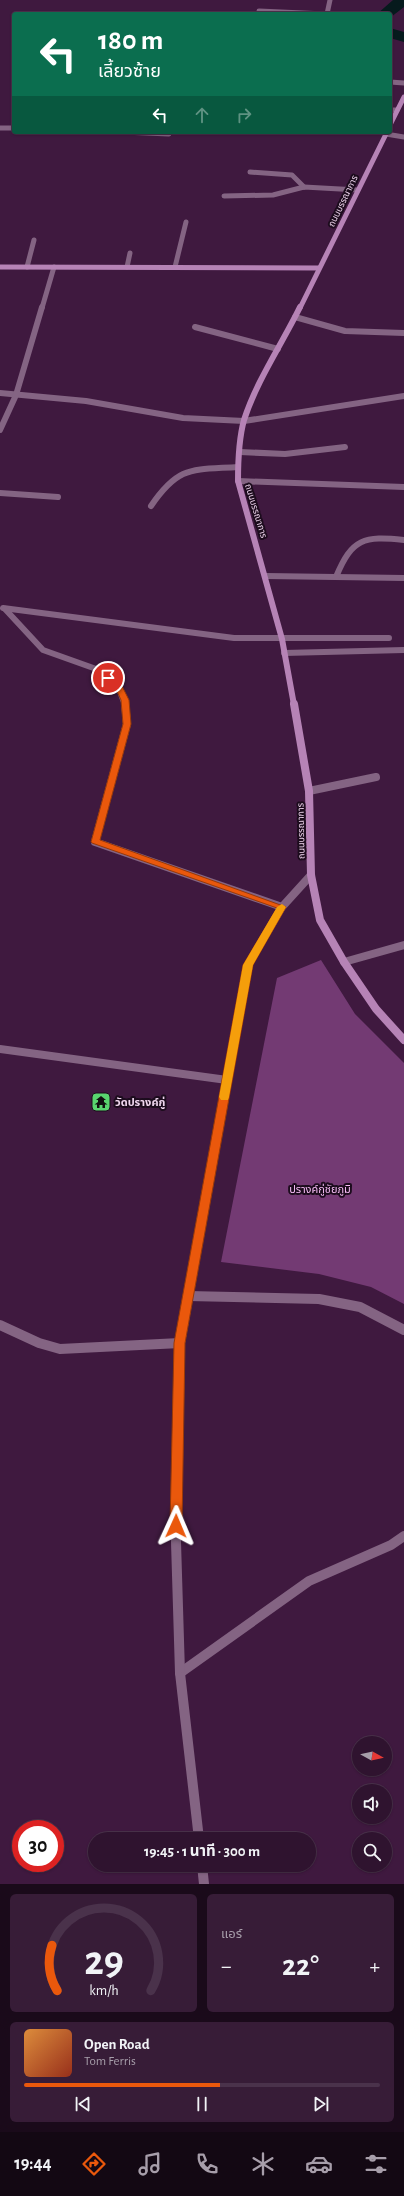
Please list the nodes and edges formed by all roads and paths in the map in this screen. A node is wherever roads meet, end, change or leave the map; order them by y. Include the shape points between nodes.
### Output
1 (330, 0) edge
2 (259, 10) dead end
3 (292, 12) edge
4 (327, 12) edge
5 (392, 82) edge
6 (404, 83) edge
7 (404, 97) edge
8 (392, 110) edge
9 (397, 110) junction
10 (392, 121) edge
11 (0, 128) edge
12 (12, 128) edge
13 (386, 134) edge
14 (390, 134) edge
15 (404, 137) edge
16 (250, 172) dead end
17 (304, 187) junction
18 (358, 190) junction
19 (224, 196) dead end
20 (186, 222) dead end
21 (34, 240) dead end
22 (130, 254) dead end
23 (0, 267) edge
24 (27, 267) junction
25 (54, 267) junction
26 (127, 267) junction
27 (175, 267) junction
28 (319, 268) junction
29 (295, 318) junction
30 (195, 327) dead end
31 (404, 333) edge
32 (278, 349) junction
33 (0, 393) edge
34 (16, 395) junction
35 (404, 396) edge
36 (244, 421) junction
37 (0, 430) edge
38 (346, 447) dead end
39 (240, 452) junction
40 (238, 467) junction
41 (238, 481) junction
42 (404, 487) edge
43 (0, 493) edge
44 (58, 497) dead end
45 (150, 506) dead end
46 (404, 540) edge
47 (266, 576) junction
48 (336, 577) junction
49 (404, 578) edge
50 (3, 608) edge
51 (389, 638) dead end
52 (282, 639) junction
53 (404, 650) edge
54 (284, 653) junction
55 (376, 777) dead end
56 (309, 791) junction
57 (311, 875) junction
58 (282, 907) junction
59 (404, 945) edge
60 (344, 962) junction
61 (404, 1040) edge
62 (0, 1049) edge
63 (227, 1080) junction
64 (188, 1296) junction
65 (0, 1325) edge
66 (404, 1330) edge
67 (180, 1343) junction
68 (404, 1536) edge
69 (180, 1674) junction
70 (198, 1832) edge
71 (203, 1872) edge
72 (204, 1884) edge

1 - 4 street
2 - 3 street
5 - 6 street
7 - 9 street
8 - 9 street
9 - 10 street
11 - 12 street
13 - 18 street, ถนนบรรณาการ
14 - 15 street
16 - 17 street via 292,175
17 - 18 street
17 - 19 street via 273,195
18 - 28 street, ถนนบรรณาการ
20 - 27 street
21 - 24 street
22 - 26 street
23 - 24 street
24 - 25 street
25 - 26 street
25 - 34 street
26 - 27 street
27 - 28 street
28 - 29 street, ถนนบรรณาการ
29 - 31 street via 345,331
29 - 32 street, ถนนบรรณาการ
30 - 32 street
32 - 36 street, ถนนบรรณาการ via 256,389
33 - 34 street
34 - 36 street via 86,401 183,418
34 - 37 street
35 - 36 street
36 - 39 street, ถนนบรรณาการ
38 - 39 street via 284,454
39 - 40 street, ถนนบรรณาการ
40 - 41 street, ถนนบรรณาการ
40 - 45 street via 202,469 182,474 168,483
41 - 42 street
41 - 47 street, ถนนบรรณาการ
43 - 44 street
46 - 48 street via 364,538 352,546 342,561
47 - 48 street
47 - 52 street, ถนนบรรณาการ
48 - 49 street
50 - 52 street via 234,638
50 - 58 street via 43,650 99,670 118,686 125,700 127,724 95,842
51 - 52 street
52 - 54 street, ถนนบรรณาการ
53 - 54 street
54 - 56 street, ถนนบรรณาการ
55 - 56 street
56 - 57 street, ถนนบรรณาการ
57 - 58 street
57 - 60 street, ถนนบรรณาการ via 320,920
58 - 63 street via 248,965
59 - 60 street
60 - 61 street, ถนนบรรณาการ via 376,1009
62 - 63 street
63 - 64 street
64 - 66 street via 319,1299 360,1307
64 - 67 street
65 - 67 street via 60,1349
67 - 69 street via 176,1542
68 - 69 street via 391,1545 309,1581
69 - 70 street
71 - 72 street

